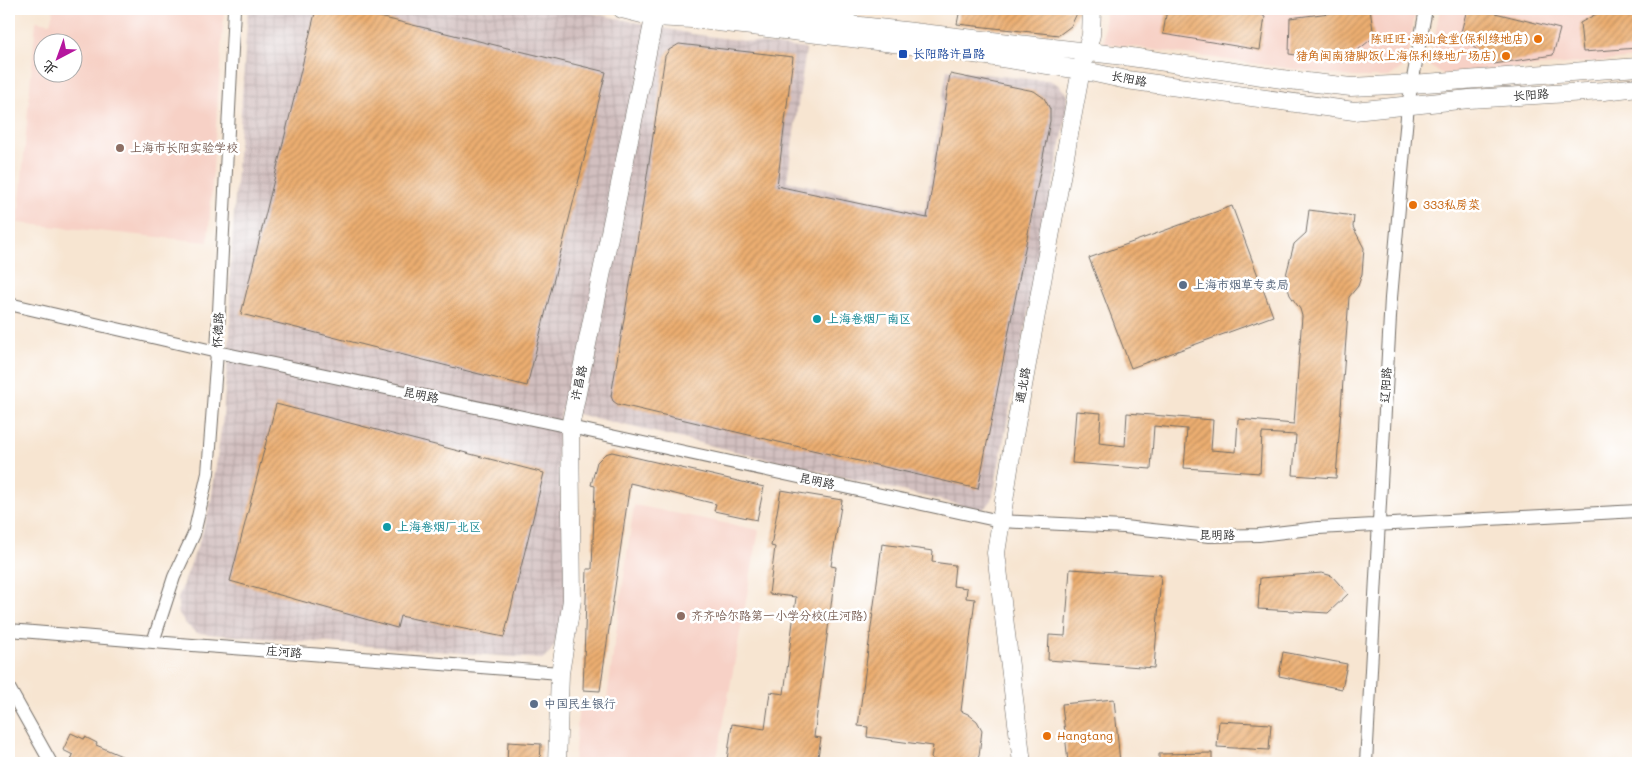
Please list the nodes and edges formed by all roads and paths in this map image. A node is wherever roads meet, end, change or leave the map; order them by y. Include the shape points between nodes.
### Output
1 (234, 9) edge
2 (622, 9) edge
3 (711, 9) edge
4 (1092, 9) edge
5 (1426, 9) edge
6 (655, 13) edge
7 (848, 17) edge
8 (1087, 51) junction
9 (1638, 67) edge
10 (1082, 70) junction
11 (1412, 84) junction
12 (1638, 87) edge
13 (1408, 105) junction
14 (9, 304) edge
15 (217, 352) junction
16 (570, 427) junction
17 (1638, 511) edge
18 (1000, 521) junction
19 (1379, 524) junction
20 (9, 630) edge
21 (152, 642) junction
22 (560, 672) junction
23 (9, 688) edge
24 (51, 763) edge
25 (557, 763) edge
26 (1022, 763) edge
27 (1366, 763) edge

1 - 15 street, 怀德路
2 - 6 main road, 长阳路
3 - 7 main road, 长阳路
4 - 8 main road, 通北路 via 1092,35
5 - 11 street, 辽阳路
6 - 10 main road, 长阳路
6 - 16 main road, 许昌路
7 - 8 main road, 长阳路
8 - 10 main road, 通北路
8 - 11 main road, 长阳路 via 1324,84
9 - 11 main road, 长阳路
10 - 13 main road, 长阳路 via 1127,80 1354,111
10 - 18 main road, 通北路
11 - 13 street, 辽阳路
12 - 13 main road, 长阳路
13 - 19 street, 辽阳路 via 1391,298
14 - 15 street, 昆明路
15 - 16 street, 昆明路
15 - 21 street, 怀德路 via 208,473 200,510 194,534 174,577
16 - 18 street, 昆明路
16 - 22 main road, 许昌路 via 572,600
17 - 19 street, 昆明路
18 - 19 street, 昆明路 via 1124,527 1209,536 1259,535
18 - 26 main road, 通北路 via 996,553
19 - 27 street, 辽阳路
20 - 21 street, 庄河路
21 - 22 street, 庄河路
22 - 25 main road, 许昌路
23 - 24 street

